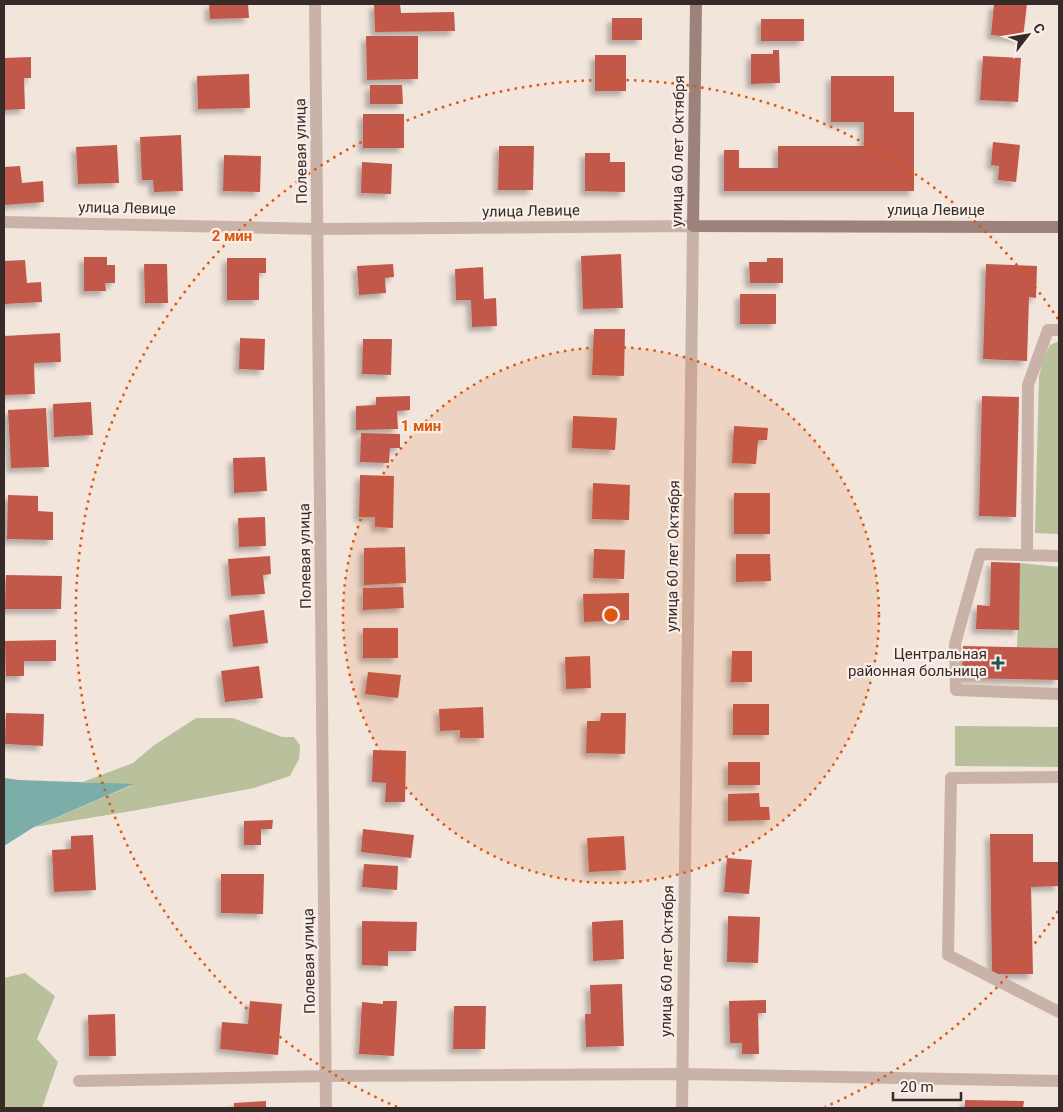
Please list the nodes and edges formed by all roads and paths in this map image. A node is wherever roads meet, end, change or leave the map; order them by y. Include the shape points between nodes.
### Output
1 (315, 4) edge
2 (696, 4) edge
3 (4, 222) edge
4 (693, 226) junction
5 (1059, 226) edge
6 (319, 229) junction
7 (1059, 330) edge
8 (1026, 555) junction
9 (1059, 556) edge
10 (1059, 694) edge
11 (1059, 777) edge
12 (1059, 1012) edge
13 (682, 1074) junction
14 (326, 1076) junction
15 (79, 1081) dead end
16 (1059, 1081) edge
17 (326, 1108) edge
18 (682, 1108) edge

1 - 6 street, Полевая улица
2 - 4 street, улица 60 лет Октября
3 - 6 street, улица Левице
4 - 5 street, улица Левице
4 - 6 street, улица Левице
4 - 13 street, улица 60 лет Октября
6 - 14 street, Полевая улица
7 - 8 street via 1048,330 1028,385
8 - 9 street
8 - 10 street via 980,554 955,644 956,690
11 - 12 street via 951,778 948,955
13 - 14 street
13 - 16 street
13 - 18 street, улица 60 лет Октября
14 - 15 street
14 - 17 street, Полевая улица

